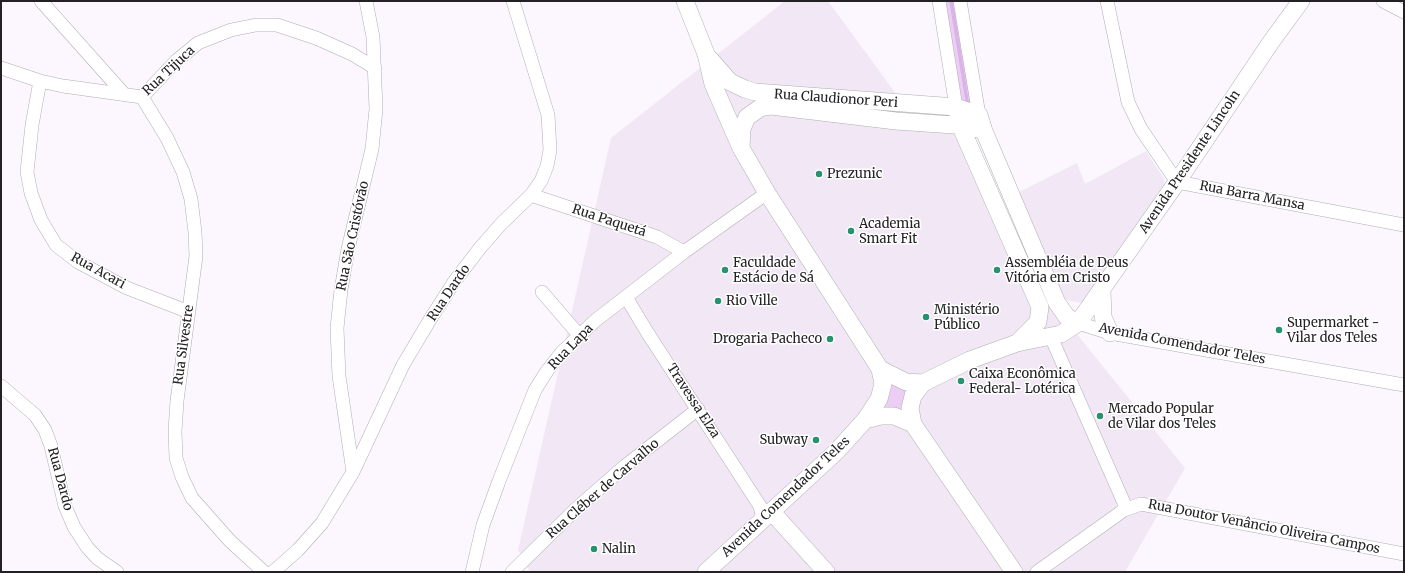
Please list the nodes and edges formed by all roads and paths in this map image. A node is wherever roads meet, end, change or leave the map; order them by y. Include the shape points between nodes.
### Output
1 (41, 1) edge
2 (366, 1) edge
3 (513, 1) edge
4 (685, 1) edge
5 (939, 1) edge
6 (960, 1) edge
7 (1107, 1) edge
8 (1301, 1) edge
9 (1383, 1) edge
10 (1404, 12) edge
11 (706, 54) junction
12 (1, 68) edge
13 (375, 68) junction
14 (40, 81) junction
15 (124, 94) junction
16 (142, 97) junction
17 (956, 108) junction
18 (982, 123) junction
19 (960, 125) junction
20 (741, 148) junction
21 (1177, 182) junction
22 (767, 193) junction
23 (531, 195) junction
24 (1404, 225) edge
25 (684, 252) junction
26 (1102, 291) junction
27 (542, 292) dead end
28 (626, 297) junction
29 (189, 312) junction
30 (1078, 323) junction
31 (1110, 333) junction
32 (579, 335) junction
33 (1051, 337) junction
34 (1017, 343) junction
35 (880, 369) junction
36 (923, 383) junction
37 (1404, 385) edge
38 (1, 386) edge
39 (698, 409) junction
40 (866, 420) junction
41 (913, 424) junction
42 (353, 472) junction
43 (1124, 510) junction
44 (764, 512) junction
45 (1404, 554) edge
46 (117, 572) edge
47 (264, 572) edge
48 (273, 572) edge
49 (472, 572) edge
50 (512, 572) edge
51 (706, 572) edge
52 (811, 572) edge
53 (826, 572) edge
54 (1014, 572) edge
55 (1037, 572) edge

1 - 15 street
2 - 13 street, Rua São Cristóvão via 373,37
3 - 23 street, Rua Dardo via 548,115 550,132 547,166
4 - 11 main road
5 - 17 street
6 - 18 street
7 - 21 street via 1128,102 1142,129
8 - 21 main road, Avenida Presidente Lincoln
9 - 10 street
11 - 17 main road, Rua Claudionor Peri via 730,82 755,92
11 - 20 main road via 713,84
12 - 14 street, Rua Tijuca
13 - 16 street, Rua Tijuca via 352,54 316,38 277,26 256,25 231,30 198,44 176,61
13 - 42 street, Rua São Cristóvão via 376,110 372,149 348,249 340,290 337,328 339,376
14 - 15 street, Rua Tijuca
14 - 29 street, Rua Acari via 27,172 31,193 41,220 56,245 78,262 127,288
15 - 16 street, Rua Tijuca
16 - 29 street, Rua Silvestre via 167,138 183,172 191,199 196,256
17 - 18 main road, Rua Claudionor Peri
17 - 19 main road
18 - 19 main road, Rua Claudionor Peri
18 - 30 main road via 1059,307 1067,317
19 - 20 main road, Rua Claudionor Peri via 896,121 771,106 760,108 747,118 742,129
19 - 34 main road via 1040,307 1038,322
20 - 22 main road
21 - 24 street, Rua Barra Mansa
21 - 26 main road, Avenida Presidente Lincoln
22 - 25 street, Rua Lapa
22 - 35 main road
23 - 25 street, Rua Paquetá via 657,237
23 - 42 street, Rua Dardo via 505,219 454,282 403,365
25 - 28 street, Rua Lapa
26 - 30 main road, Avenida Presidente Lincoln
26 - 31 main road via 1102,317
27 - 32 street
28 - 32 street, Rua Lapa
28 - 39 street, Travessa Elza
29 - 47 street, Rua Silvestre via 177,401 176,458 192,498 230,541
30 - 31 street, Avenida Comendador Teles
30 - 33 main road via 1065,332
31 - 37 street, Avenida Comendador Teles
32 - 49 street, Rua Lapa via 562,352 535,390 483,525
33 - 34 main road
33 - 43 street via 1124,502
34 - 36 main road via 970,360
35 - 36 main road via 906,382
35 - 40 main road, Avenida Comendador Teles via 882,392
36 - 41 main road via 911,401
38 - 46 street, Rua Dardo via 35,416 45,430 65,506 74,527 97,558
39 - 44 street, Travessa Elza
39 - 50 street, Rua Cléber de Carvalho via 625,466 576,509
40 - 41 main road via 894,416
40 - 44 main road, Avenida Comendador Teles via 837,451
41 - 54 main road
42 - 48 street, Rua Dardo via 322,523 298,550
43 - 45 street, Rua Doutor Venâncio Oliveira Campos via 1138,504 1157,506
43 - 55 street, Rua Doutor Venâncio Oliveira Campos
44 - 51 main road, Avenida Comendador Teles
44 - 52 main road
44 - 53 main road

